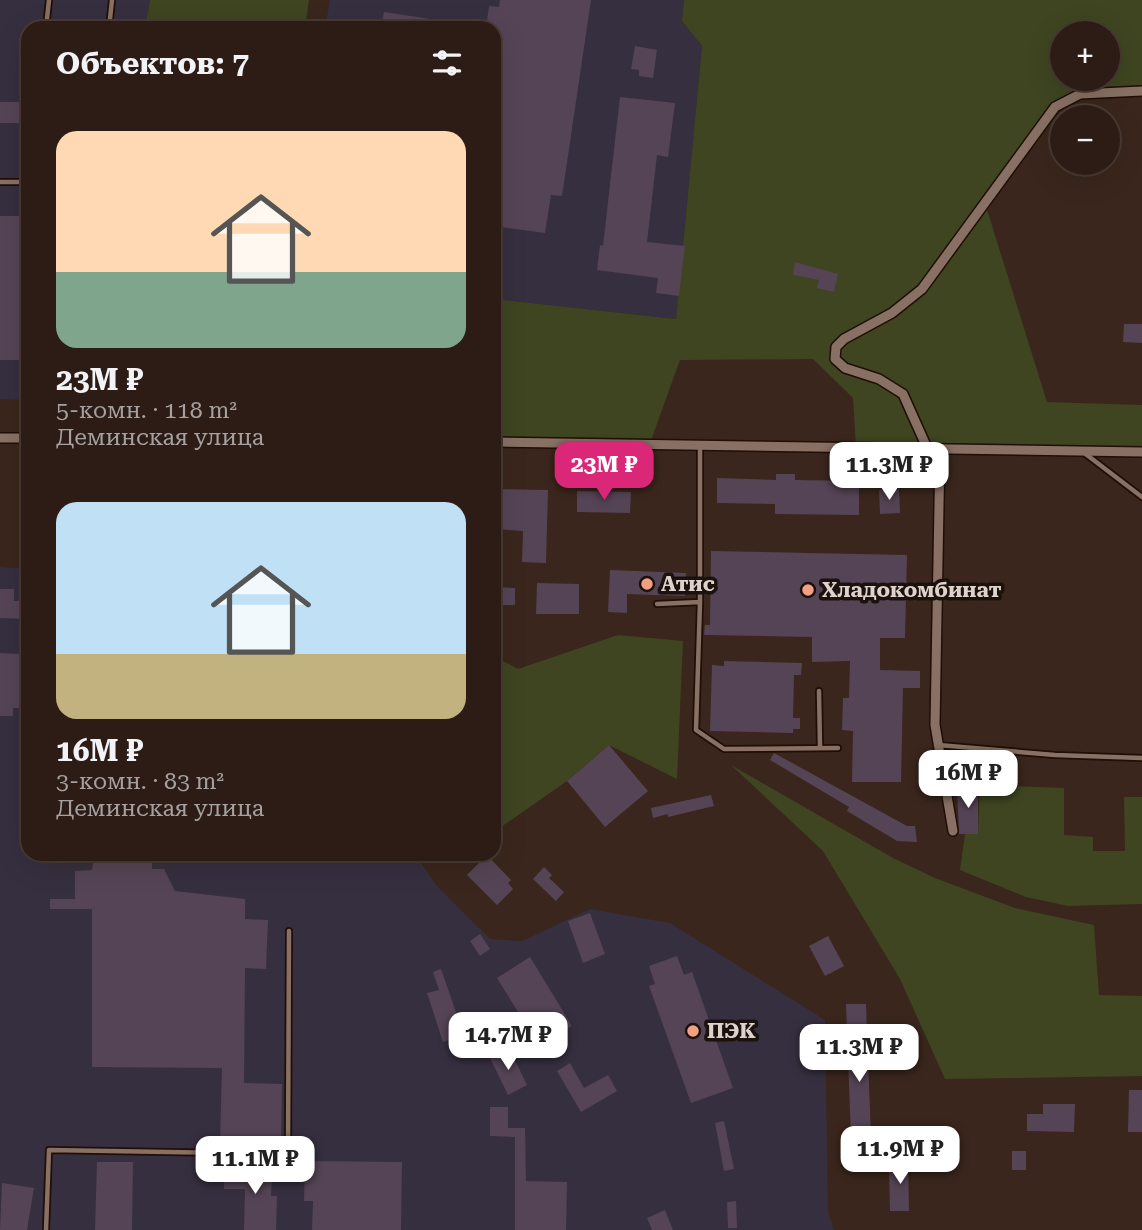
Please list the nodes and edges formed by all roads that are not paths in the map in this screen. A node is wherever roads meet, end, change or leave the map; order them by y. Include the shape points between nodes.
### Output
1 (49, 0) edge
2 (112, 0) edge
3 (47, 21) edge
4 (110, 21) edge
5 (1142, 91) edge
6 (0, 182) edge
7 (21, 182) edge
8 (0, 438) edge
9 (21, 438) edge
10 (501, 442) edge
11 (700, 447) junction
12 (928, 450) junction
13 (940, 450) junction
14 (1083, 452) junction
15 (1142, 452) edge
16 (1142, 497) edge
17 (700, 602) junction
18 (657, 604) dead end
19 (820, 691) dead end
20 (938, 744) junction
21 (820, 747) junction
22 (838, 748) dead end
23 (1142, 758) edge
24 (953, 831) dead end
25 (289, 931) dead end
26 (46, 1230) edge

1 - 3 lane
2 - 4 lane
5 - 12 street via 1080,93 1055,107 922,289 836,347 835,359 845,368 879,379 903,394
6 - 7 lane
8 - 9 street
10 - 11 street
11 - 12 street
11 - 17 lane
12 - 13 street
13 - 14 street
13 - 20 street via 934,684
14 - 15 street
14 - 16 lane
17 - 18 lane
17 - 21 lane via 696,730 724,749
19 - 21 lane
20 - 23 lane
20 - 24 street
21 - 22 lane
25 - 26 lane via 288,1154 49,1150

